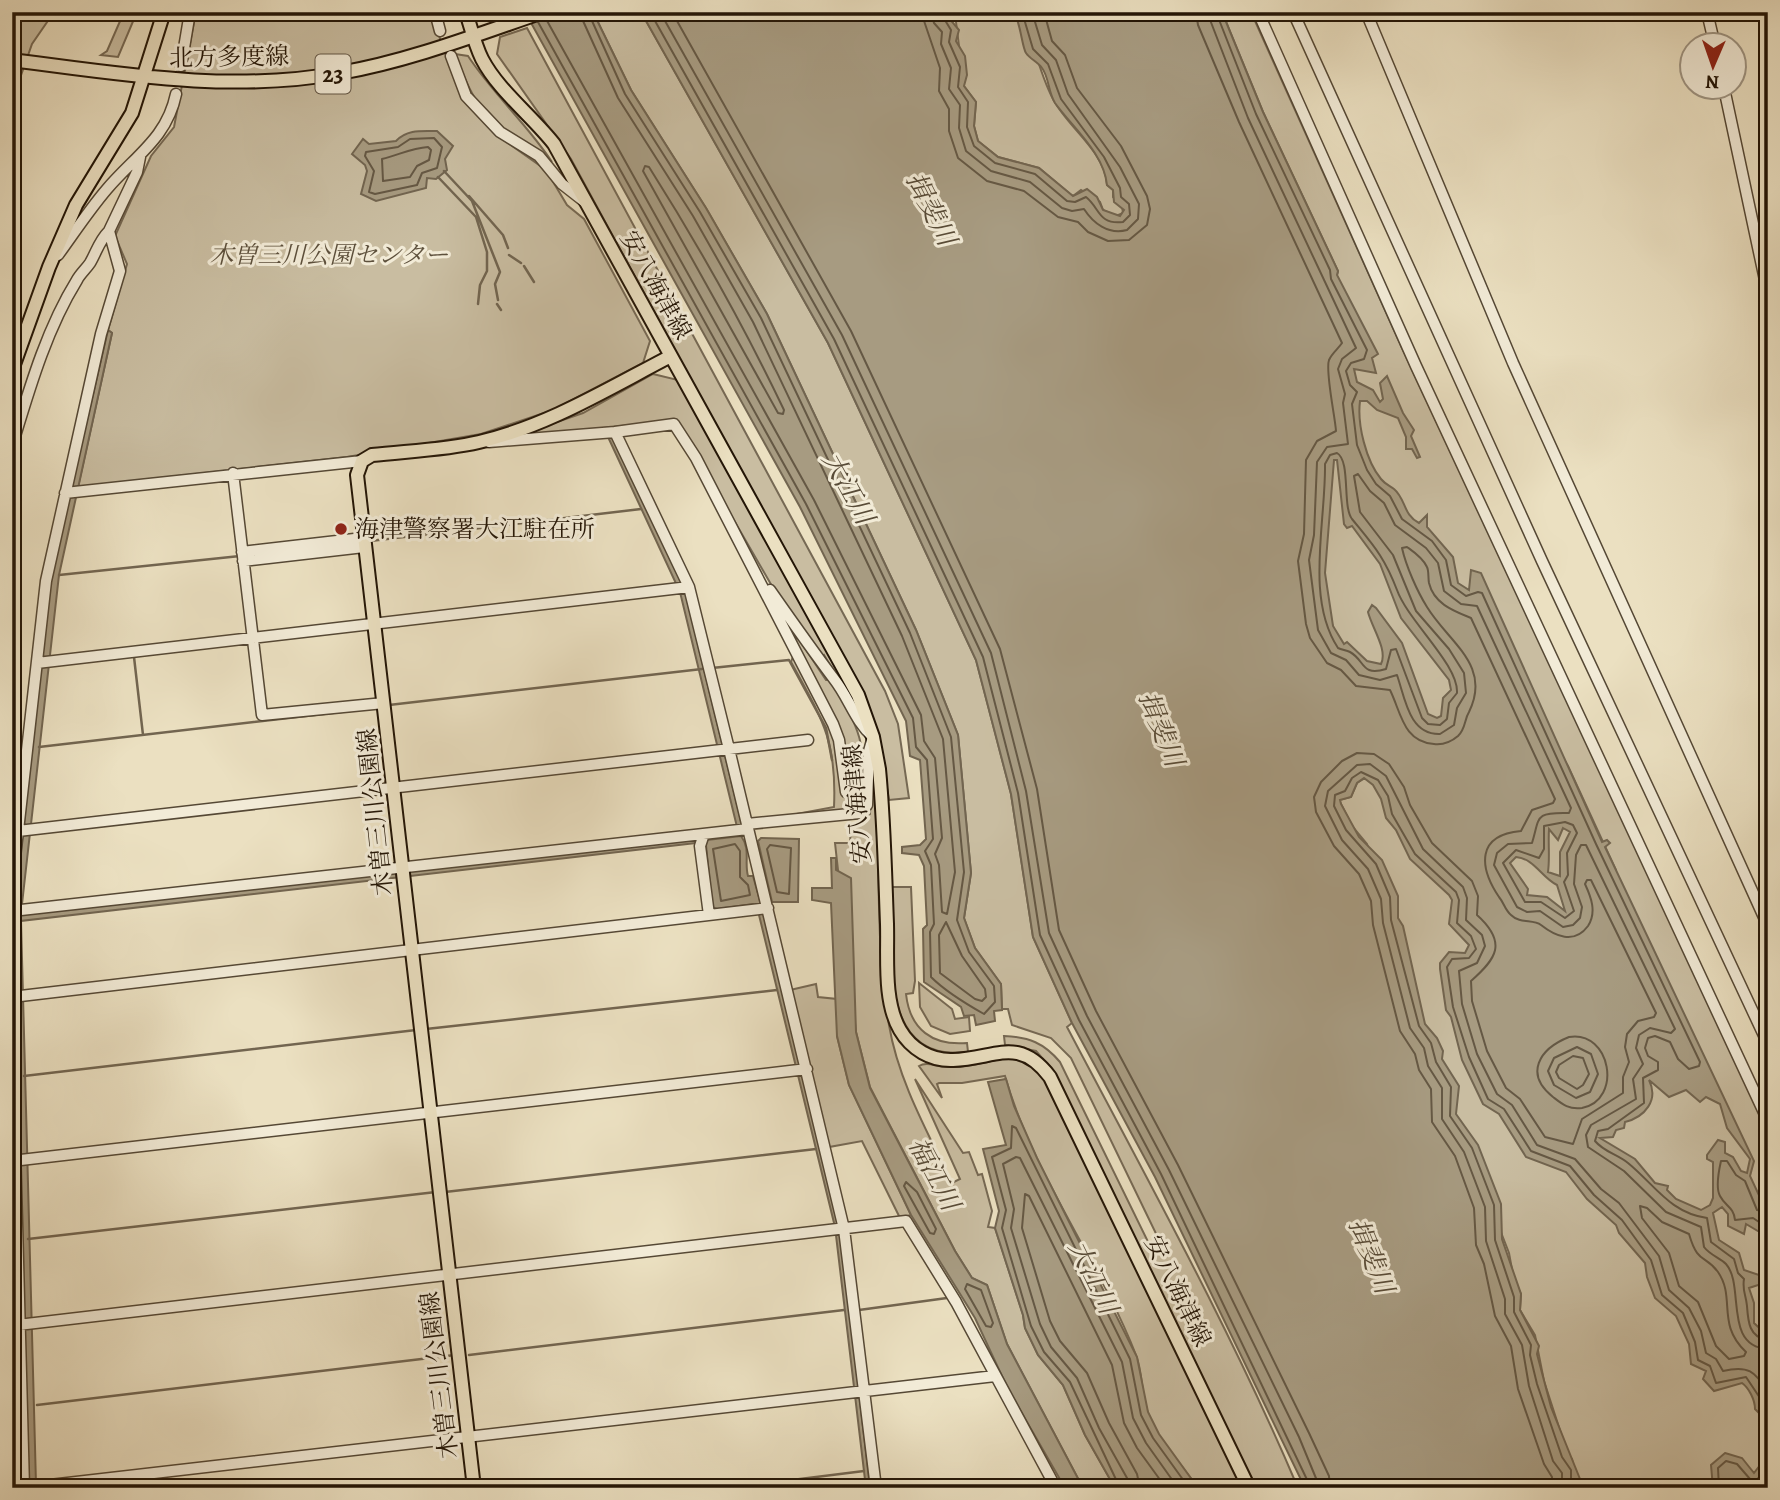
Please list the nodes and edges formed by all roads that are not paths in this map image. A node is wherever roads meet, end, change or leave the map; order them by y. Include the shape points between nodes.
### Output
1 (164, 12) edge
2 (190, 12) edge
3 (435, 12) edge
4 (466, 12) edge
5 (543, 12) edge
6 (1258, 12) edge
7 (1293, 12) edge
8 (1366, 12) edge
9 (1707, 12) edge
10 (440, 32) dead end
11 (1711, 32) edge
12 (474, 37) junction
13 (451, 56) dead end
14 (12, 60) edge
15 (181, 66) dead end
16 (146, 78) junction
17 (177, 94) dead end
18 (1727, 102) edge
19 (140, 157) junction
20 (588, 204) junction
21 (109, 231) junction
22 (49, 267) junction
23 (1768, 294) edge
24 (671, 356) junction
25 (12, 370) edge
26 (615, 432) junction
27 (478, 442) junction
28 (12, 446) edge
29 (362, 461) junction
30 (233, 474) junction
31 (71, 492) junction
32 (364, 543) junction
33 (243, 556) junction
34 (755, 568) junction
35 (684, 587) junction
36 (373, 624) junction
37 (253, 638) junction
38 (38, 663) junction
39 (384, 703) junction
40 (873, 737) junction
41 (808, 740) dead end
42 (724, 749) junction
43 (12, 769) edge
44 (25, 770) junction
45 (393, 788) junction
46 (846, 792) dead end
47 (748, 826) junction
48 (24, 830) junction
49 (702, 839) junction
50 (403, 873) junction
51 (12, 884) edge
52 (762, 908) junction
53 (16, 911) edge
54 (709, 915) junction
55 (1768, 926) edge
56 (412, 950) junction
57 (17, 996) edge
58 (12, 1034) edge
59 (1768, 1044) edge
60 (802, 1070) junction
61 (431, 1112) junction
62 (1768, 1121) edge
63 (18, 1160) edge
64 (840, 1229) junction
65 (449, 1275) junction
66 (24, 1324) junction
67 (995, 1376) junction
68 (860, 1391) junction
69 (468, 1437) junction
70 (28, 1487) edge
71 (474, 1488) edge
72 (876, 1488) edge
73 (1056, 1488) edge
74 (1249, 1488) edge

1 - 16 main road
2 - 15 street
3 - 10 street
4 - 12 main road, 安八海津線
5 - 12 main road, 北方多度線 / 23
6 - 62 street via 1421,377
7 - 59 street
8 - 55 street via 1513,363
9 - 11 street
12 - 16 main road, 北方多度線 / 23 via 339,73 249,82
12 - 20 main road, 安八海津線 via 497,82 554,144
13 - 20 street via 466,96 500,132 539,156 562,184
14 - 16 main road
16 - 22 main road, 北方多度線 via 132,113 76,205
17 - 19 street via 160,136
18 - 23 street
19 - 21 street
19 - 22 street via 108,188
20 - 24 main road, 安八海津線
21 - 28 street via 77,280 46,346
21 - 31 street via 120,271 101,334
22 - 25 main road, 北方多度線
24 - 27 main road via 559,414
24 - 40 main road, 安八海津線 via 852,683
26 - 27 street
26 - 34 street via 674,424
26 - 35 street
27 - 29 main road via 372,455
29 - 30 street
29 - 32 main road, 木曽三川公園線 via 357,475
30 - 31 street
30 - 33 street
31 - 38 street via 46,581
32 - 33 street
32 - 36 main road, 木曽三川公園線
33 - 37 street
34 - 40 street
34 - 46 street via 833,724
35 - 36 street
35 - 42 street
36 - 37 street
36 - 39 main road, 木曽三川公園線
37 - 38 street
37 - 39 street via 262,715
38 - 44 street
39 - 45 main road, 木曽三川公園線
40 - 47 street via 867,805 860,813
40 - 74 main road, 安八海津線 via 883,804 889,981 898,1028 909,1044 940,1059 1008,1051 1039,1063 1062,1101
41 - 42 street
42 - 45 street
42 - 47 street
43 - 44 street
44 - 48 street
45 - 48 street
45 - 50 main road, 木曽三川公園線
47 - 49 street
47 - 52 street
48 - 51 street
49 - 50 street
49 - 54 street
50 - 53 street
50 - 56 main road, 木曽三川公園線
52 - 54 street
52 - 60 street
54 - 56 street
56 - 57 street
56 - 61 main road, 木曽三川公園線
58 - 63 street
60 - 61 street
60 - 64 street
61 - 63 street
61 - 65 main road, 木曽三川公園線
63 - 66 street
64 - 65 street
64 - 67 street via 906,1221
64 - 68 street
65 - 66 street
65 - 69 main road, 木曽三川公園線
66 - 70 street
67 - 68 street
67 - 73 street
68 - 69 street
68 - 72 street
69 - 70 street
69 - 71 main road, 木曽三川公園線

